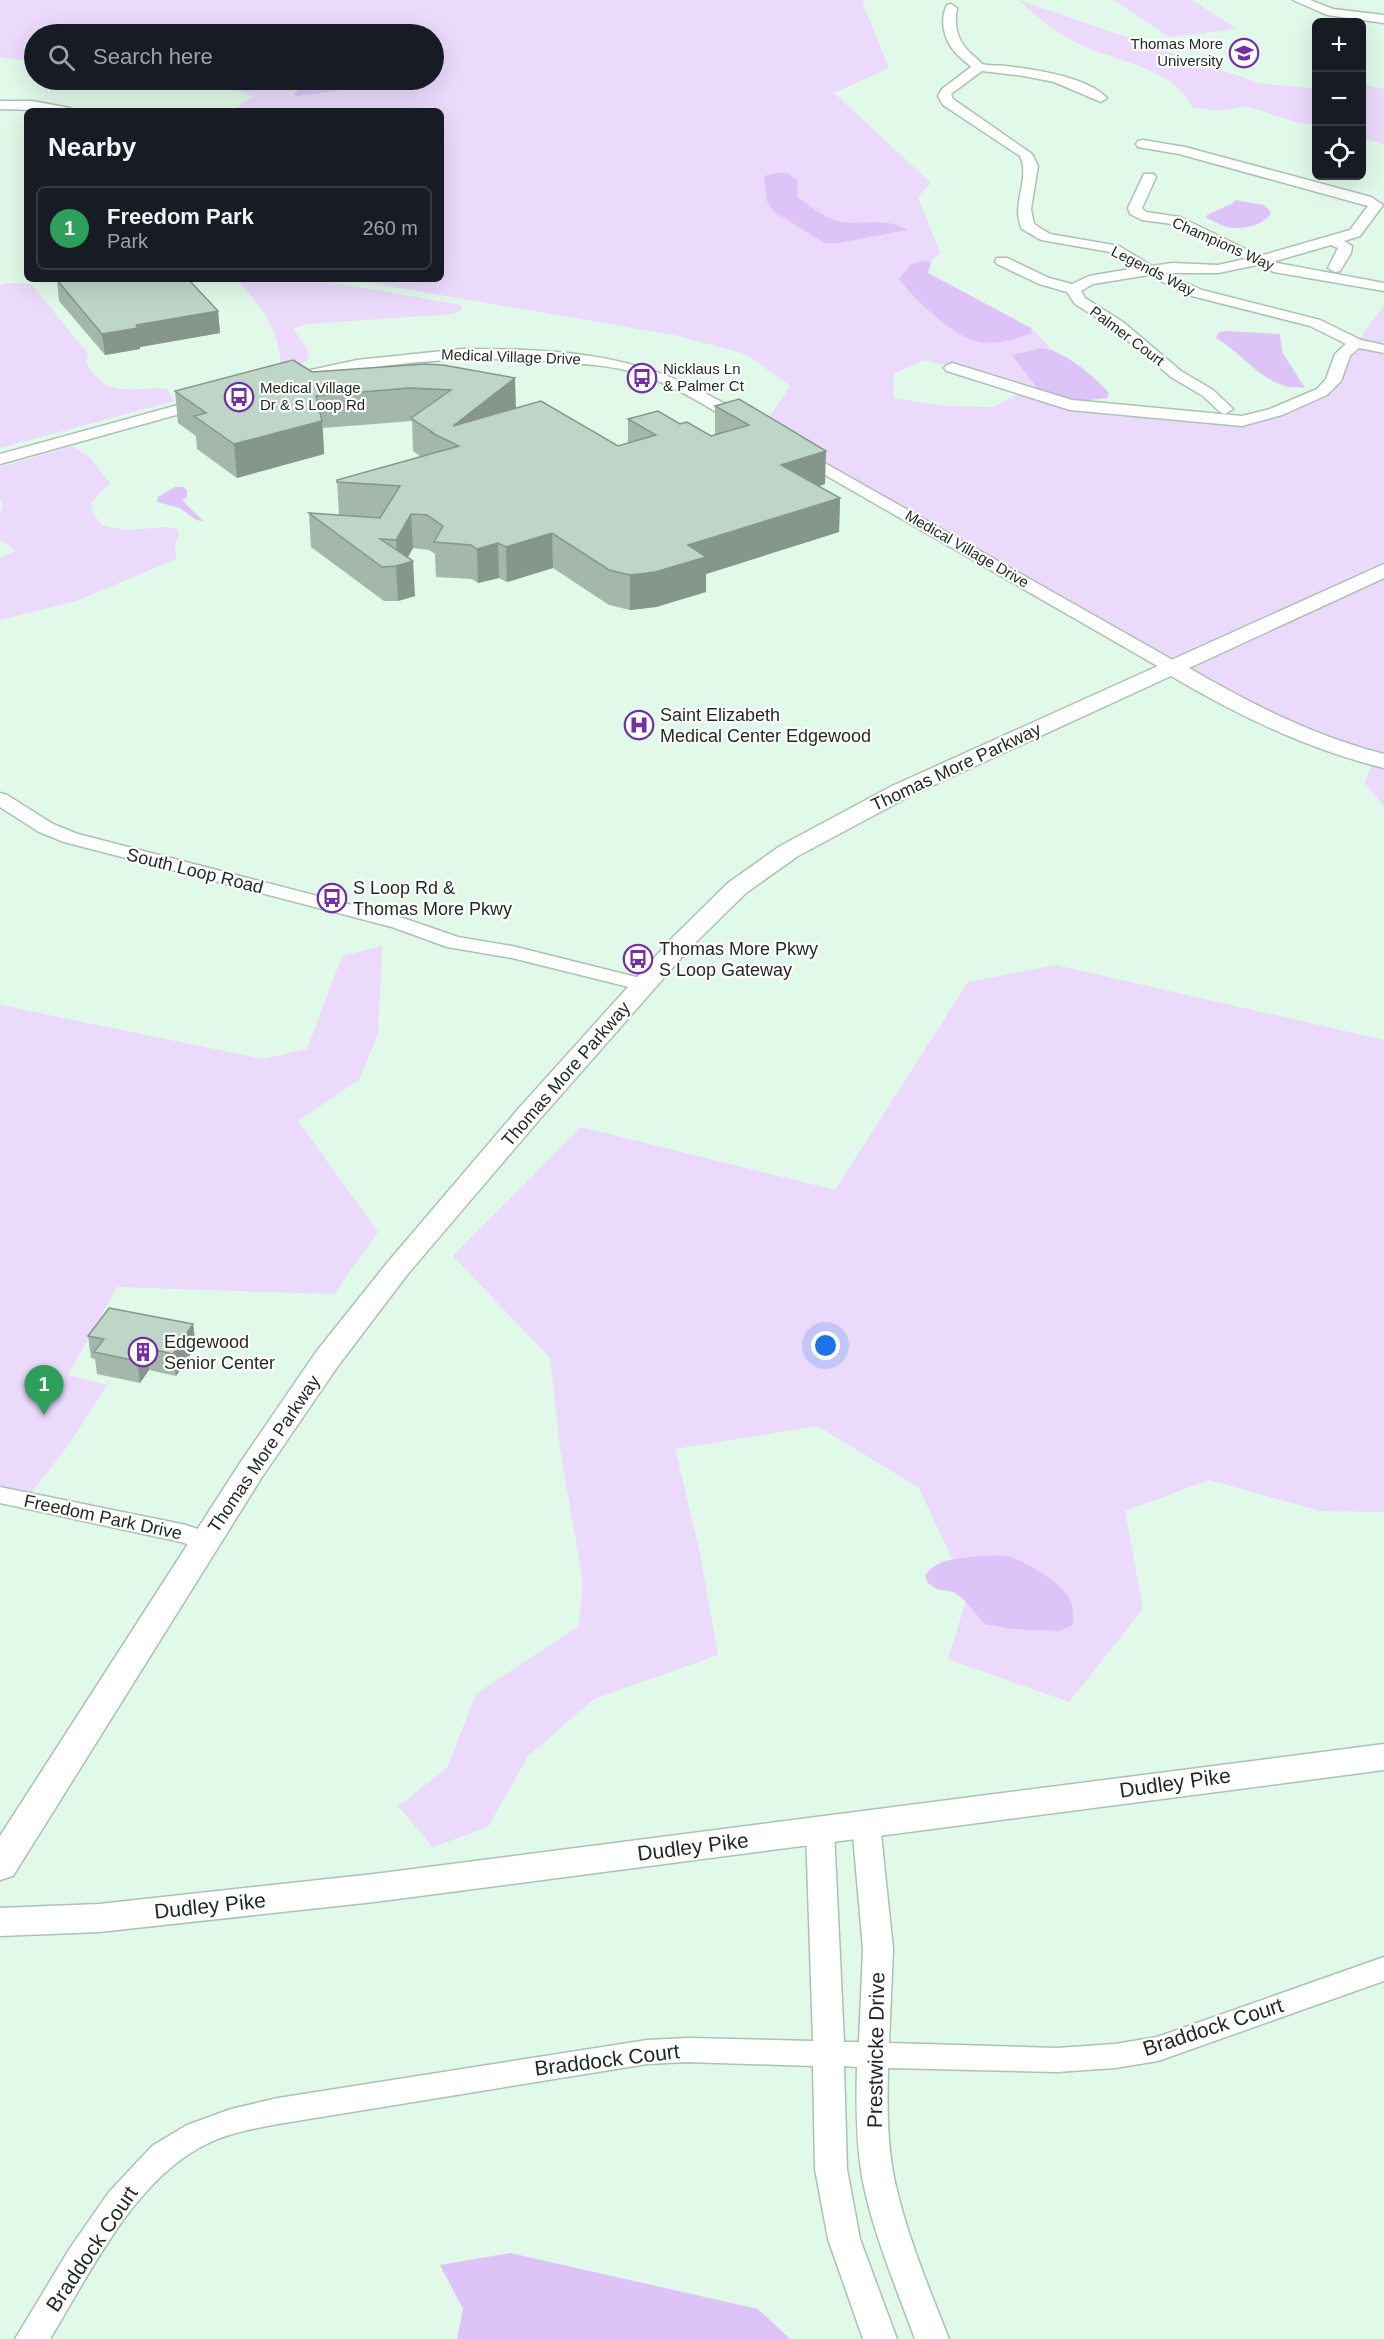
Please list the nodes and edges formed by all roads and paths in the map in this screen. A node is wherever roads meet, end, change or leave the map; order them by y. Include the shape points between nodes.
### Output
1 (1299, 0) edge
2 (951, 9) dead end
3 (1384, 19) edge
4 (977, 67) junction
5 (1101, 98) dead end
6 (0, 105) edge
7 (48, 108) edge
8 (1143, 144) dead end
9 (1149, 177) dead end
10 (1332, 240) junction
11 (1002, 261) dead end
12 (1260, 261) junction
13 (1335, 268) dead end
14 (1150, 271) junction
15 (1384, 287) edge
16 (1074, 289) junction
17 (1356, 343) junction
18 (1384, 349) edge
19 (952, 368) dead end
20 (271, 384) edge
21 (219, 398) edge
22 (1225, 409) dead end
23 (760, 431) edge
24 (785, 446) edge
25 (0, 459) edge
26 (1384, 570) edge
27 (1172, 667) junction
28 (1384, 761) edge
29 (0, 799) edge
30 (645, 985) junction
31 (0, 1495) edge
32 (206, 1541) junction
33 (1384, 1756) edge
34 (866, 1824) junction
35 (820, 1830) junction
36 (0, 1866) edge
37 (0, 1922) edge
38 (1384, 1969) edge
39 (829, 2053) junction
40 (873, 2054) junction
41 (32, 2339) edge
42 (880, 2339) edge
43 (932, 2339) edge

1 - 3 street via 1331,12
2 - 4 street via 951,34
4 - 5 street via 1024,71
4 - 14 street, Legends Way via 975,73 944,96 1030,159 1024,209 1027,226 1046,237 1113,249
6 - 7 street
8 - 10 street, Palmer Court via 1258,170 1376,205 1358,230
9 - 12 street, Champions Way via 1135,208 1137,213 1175,220
10 - 12 street, Palmer Court
10 - 13 street via 1345,246
11 - 16 street via 1050,284
12 - 14 street, Palmer Court via 1218,269 1172,267
12 - 15 street, Champions Way via 1287,272
14 - 16 street, Palmer Court via 1097,278
14 - 17 street, Legends Way via 1217,300 1315,322
16 - 22 street, Palmer Court via 1080,302 1118,326
17 - 18 street, Legends Way
17 - 19 street via 1343,354 1333,381 1322,392 1276,412 1242,421 1070,405
20 - 23 street, Medical Village Drive via 346,366 409,357 553,356 645,371 679,385
21 - 25 street
24 - 27 street, Medical Village Drive
26 - 27 street, Thomas More Parkway
27 - 28 street via 1257,716 1297,734
27 - 30 street, Thomas More Parkway via 901,791 789,851 736,888
29 - 30 street, South Loop Road via 70,838 399,922 413,931 436,937
30 - 32 street, Thomas More Parkway via 398,1269 327,1359
31 - 32 street, Freedom Park Drive
32 - 36 street, Thomas More Parkway
33 - 34 street, Dudley Pike
34 - 35 street, Dudley Pike
34 - 40 street, Prestwicke Drive via 878,1949
35 - 37 street, Dudley Pike via 186,1910
35 - 39 street
38 - 40 street, Braddock Court via 1158,2049 1057,2060
39 - 40 street, Braddock Court
39 - 41 street, Braddock Court via 647,2052 278,2110 219,2124 185,2140 128,2189
39 - 42 street via 831,2169 844,2239
40 - 43 street, Prestwicke Drive via 871,2109 879,2181 895,2240

